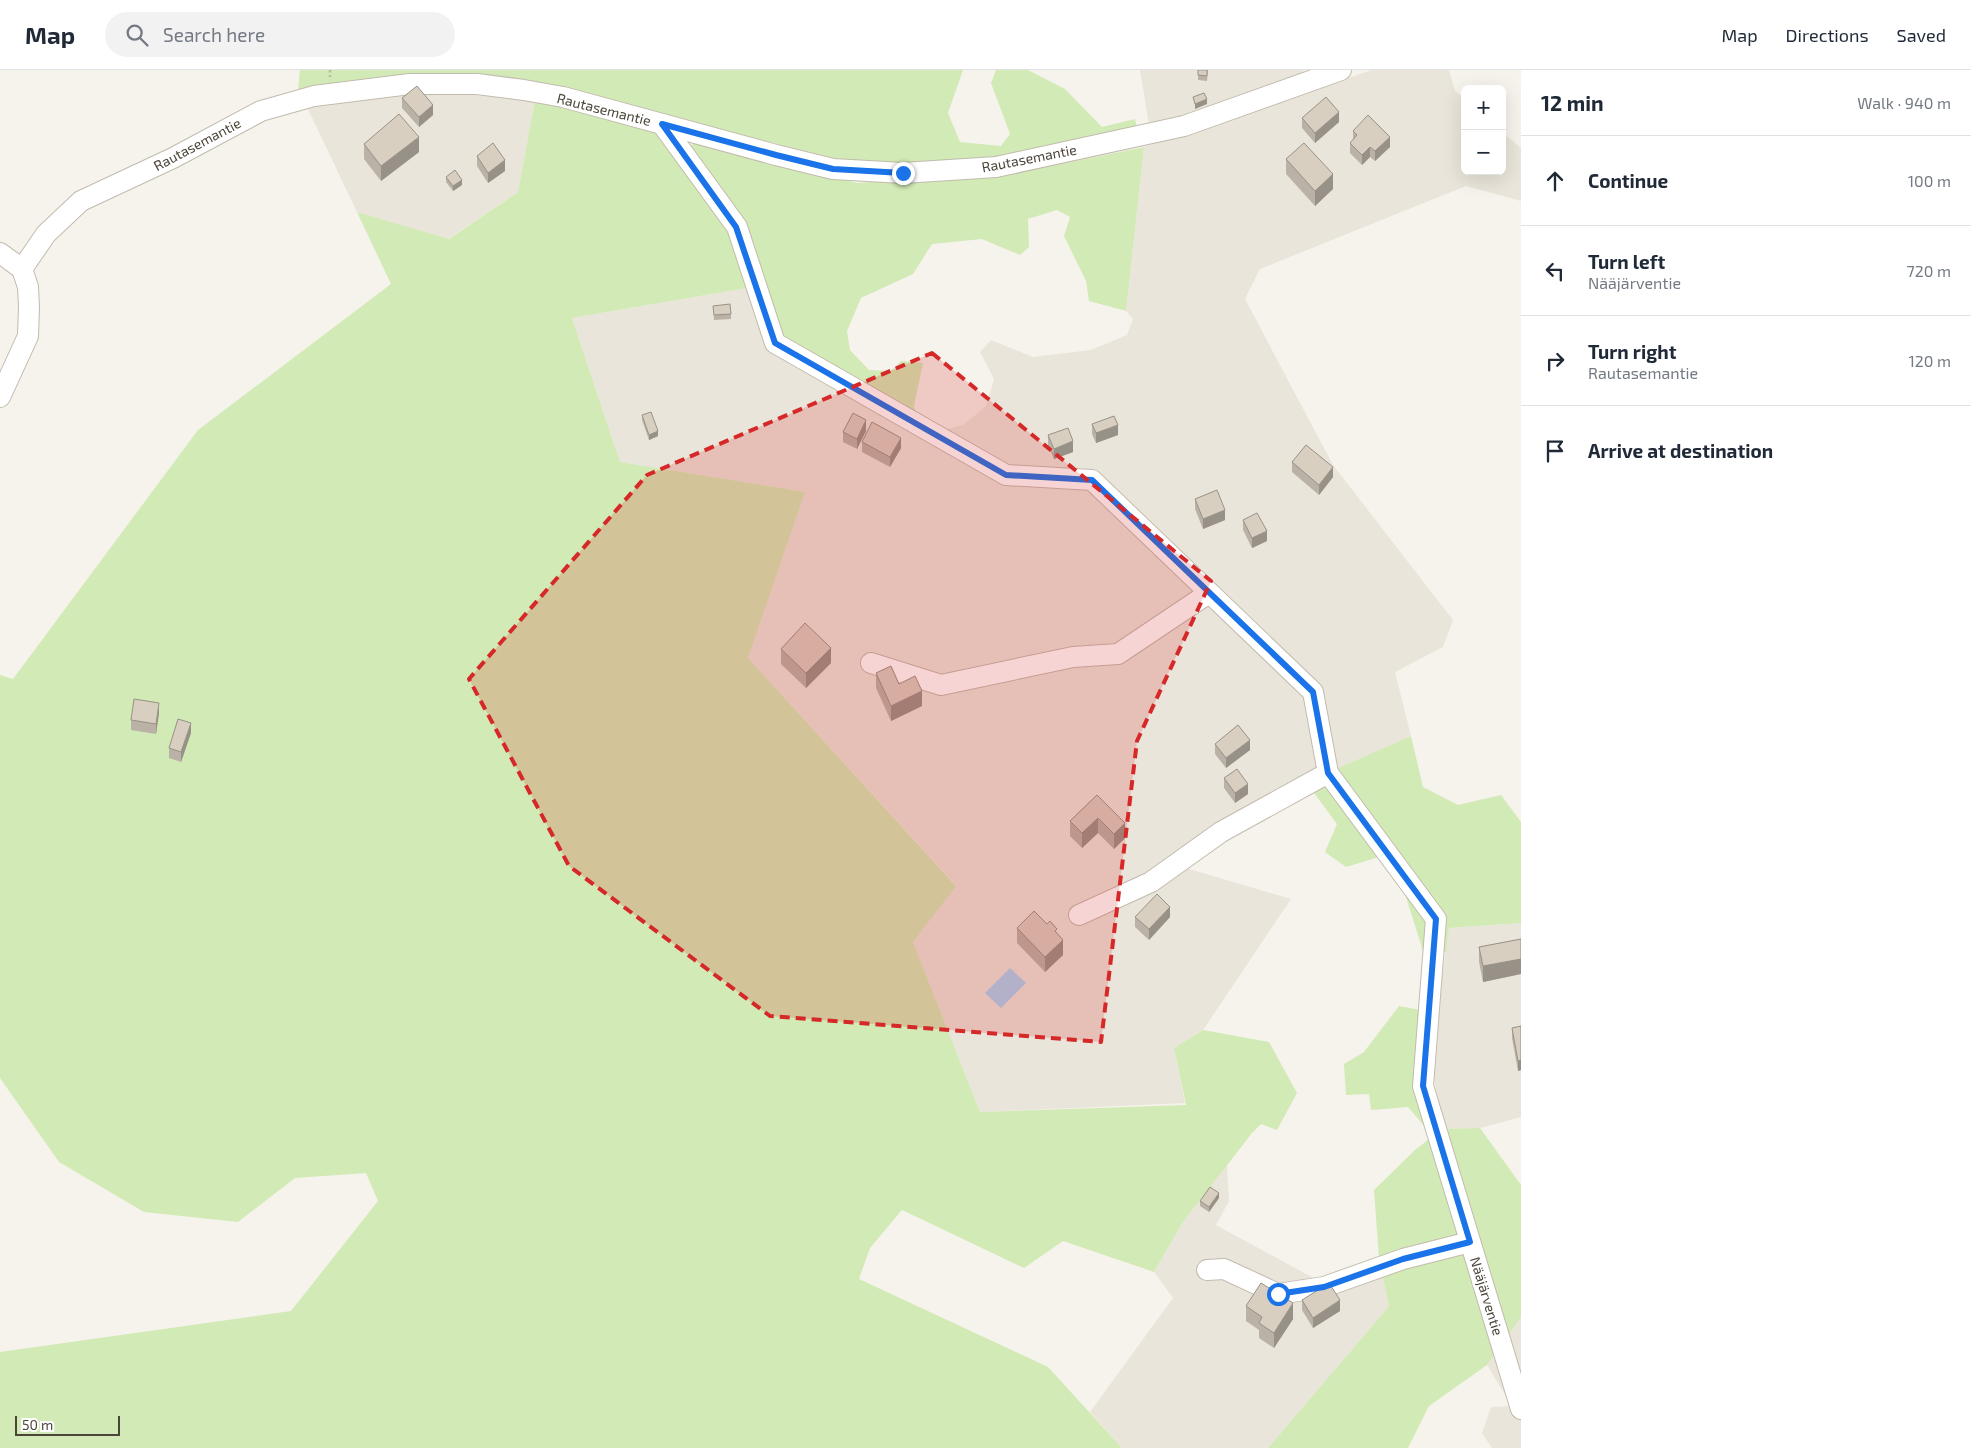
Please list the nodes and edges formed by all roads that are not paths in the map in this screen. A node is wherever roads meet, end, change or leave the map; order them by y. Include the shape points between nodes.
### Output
1 (1341, 70) edge
2 (662, 124) junction
3 (0, 253) edge
4 (22, 269) junction
5 (0, 397) edge
6 (1209, 593) junction
7 (871, 663) dead end
8 (1328, 773) junction
9 (1079, 915) dead end
10 (1470, 1242) junction
11 (1207, 1270) dead end
12 (1521, 1409) edge

1 - 2 street, Rautasemantie via 1184,126 996,167 903,173 833,169
2 - 4 street, Rautasemantie via 563,97 477,84 410,84 314,96 261,111 173,158 81,201 46,234
2 - 6 street, Nääjärventie via 736,227 775,343 1006,475 1092,480
3 - 4 street
4 - 5 street via 28,286 28,336
6 - 7 street via 1118,654 1073,657 941,685
6 - 8 street, Nääjärventie via 1313,692
8 - 9 street via 1221,832 1151,882
8 - 10 street, Nääjärventie via 1436,919 1423,1086
10 - 11 street via 1403,1259 1324,1287 1278,1294 1224,1269
10 - 12 street, Nääjärventie

